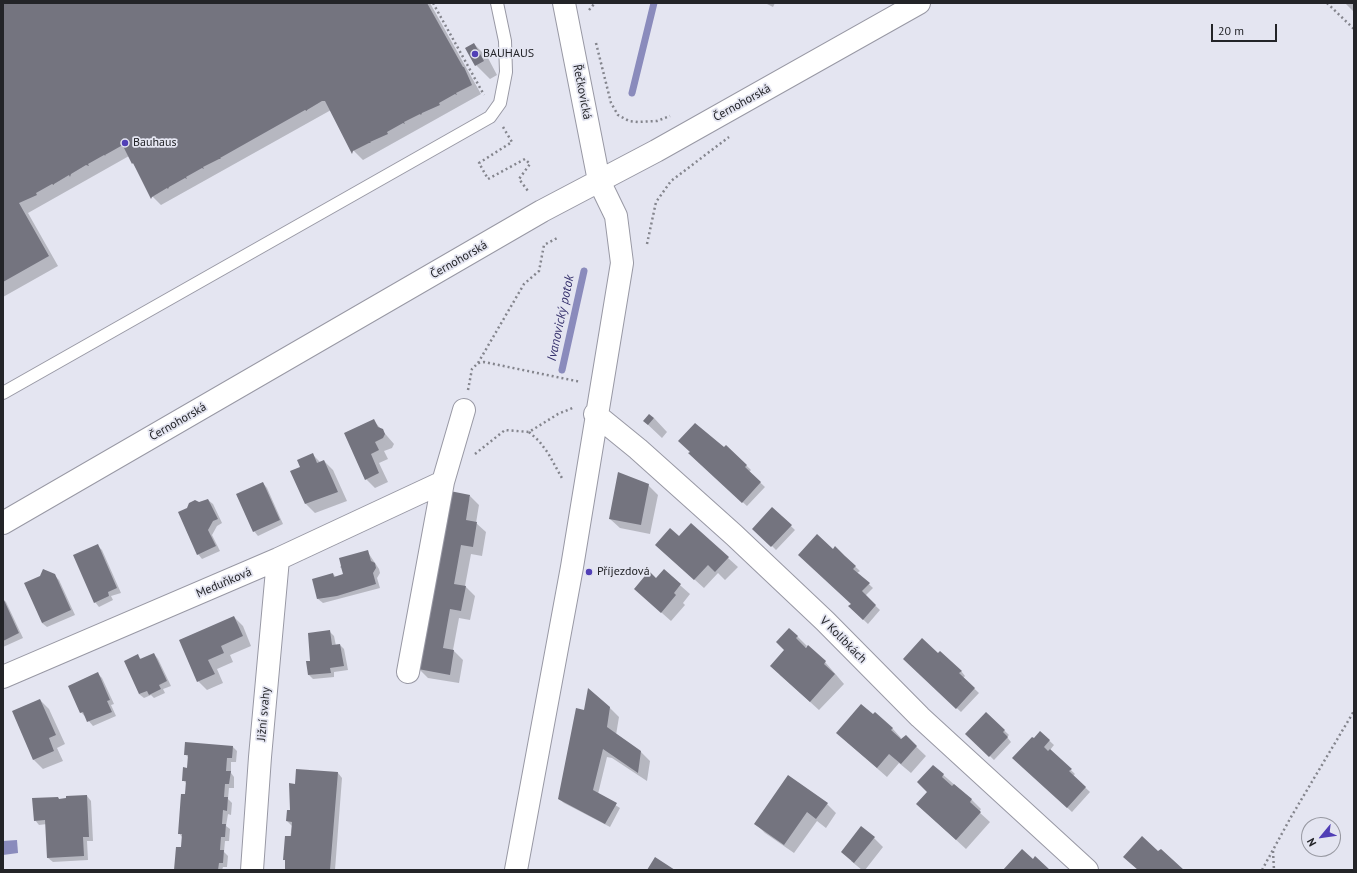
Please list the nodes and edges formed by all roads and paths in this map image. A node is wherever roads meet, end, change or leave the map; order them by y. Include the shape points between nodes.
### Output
1 (497, 3) edge
2 (595, 3) edge
3 (919, 3) edge
4 (1327, 3) edge
5 (565, 7) edge
6 (1354, 29) edge
7 (596, 39) dead end
8 (671, 115) dead end
9 (734, 134) dead end
10 (599, 181) junction
11 (559, 237) dead end
12 (647, 244) dead end
13 (478, 363) junction
14 (587, 384) dead end
15 (3, 393) edge
16 (464, 410) joint
17 (586, 410) junction
18 (529, 432) junction
19 (474, 454) dead end
20 (443, 482) junction
21 (565, 485) dead end
22 (3, 523) edge
23 (278, 559) junction
24 (408, 672) dead end
25 (3, 677) edge
26 (1354, 712) edge
27 (1273, 850) junction
28 (252, 870) edge
29 (516, 870) edge
30 (1087, 870) edge
31 (1262, 870) edge
32 (1274, 870) edge

1 - 15 lane via 506,55 504,88 497,108 490,117
2 - 5 path via 587,12
3 - 10 street, Černohorská
4 - 6 path
5 - 10 street, Řečkovická
7 - 8 path via 611,103 618,115 629,122 638,122 657,121
9 - 12 path via 671,181 656,202
10 - 17 street via 616,216 622,263
10 - 22 street, Černohorská via 542,211
11 - 13 path via 544,245 539,271 524,284
13 - 14 path via 484,362
13 - 16 path via 472,369
16 - 20 street
17 - 18 path via 558,414
17 - 29 street via 572,567
17 - 30 street, V Kolíbkách via 638,449 734,535 920,717
18 - 19 path via 505,430
18 - 21 path via 548,453
20 - 23 street, Meduňková
20 - 24 street
23 - 25 street, Meduňková
23 - 28 street, Jižní svahy
26 - 27 path
27 - 31 path
27 - 32 path

